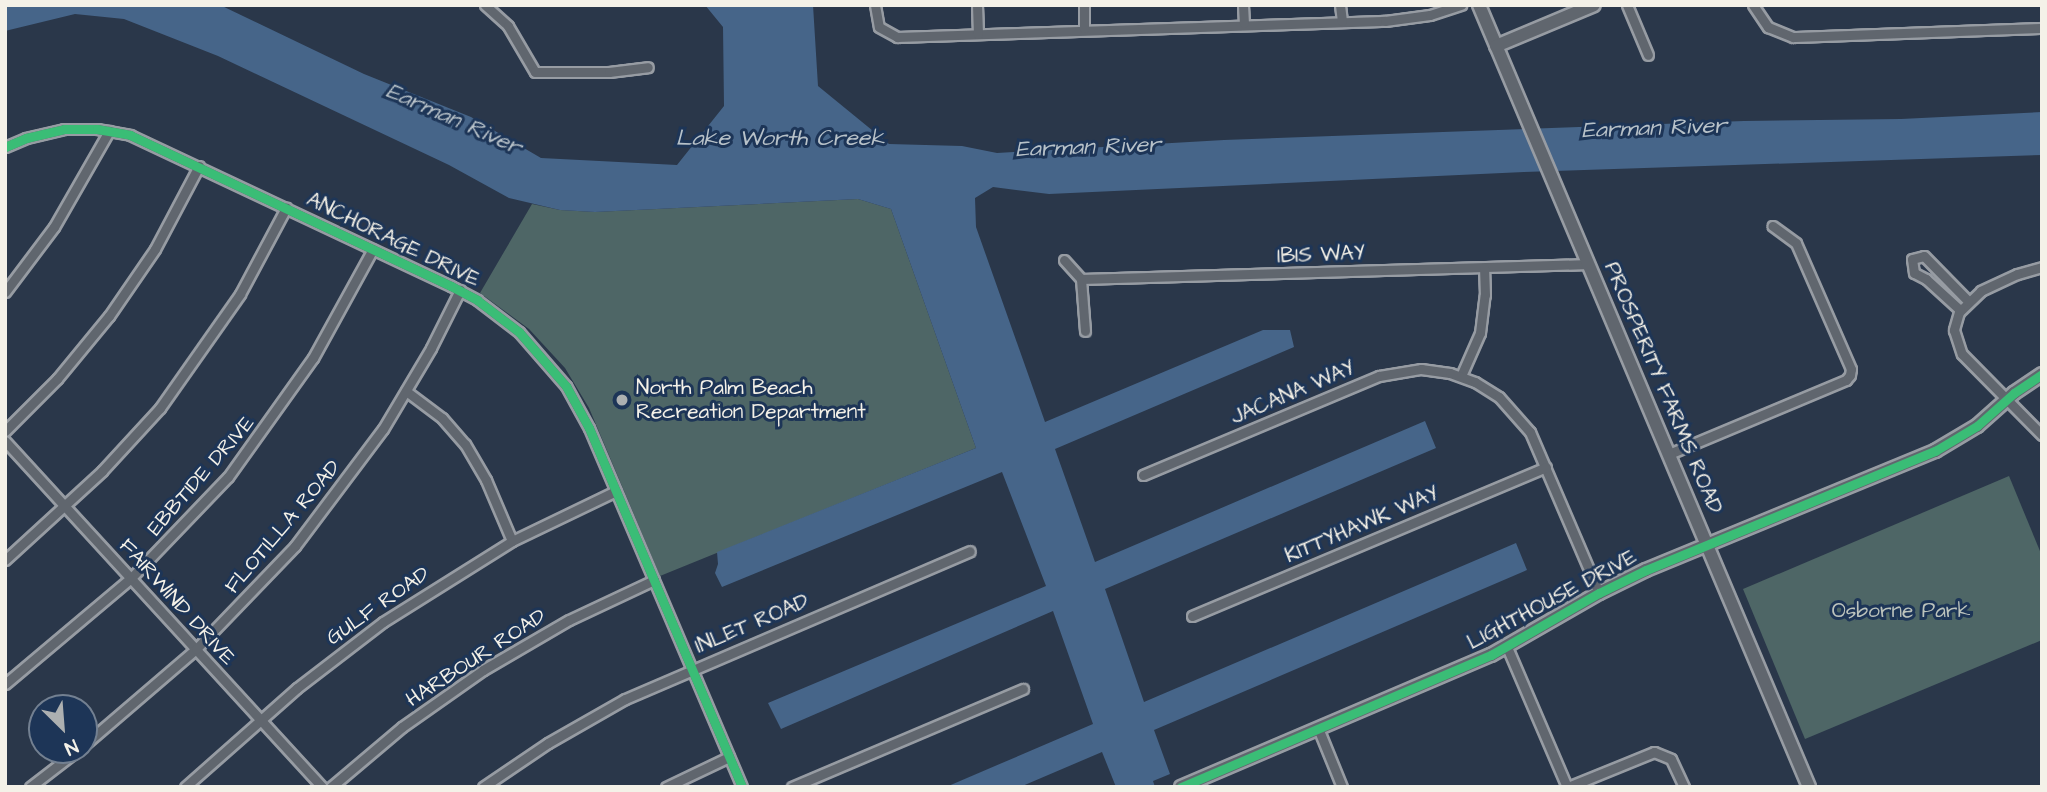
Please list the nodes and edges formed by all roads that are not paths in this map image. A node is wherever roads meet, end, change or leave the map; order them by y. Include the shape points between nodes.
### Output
1 (485, 5) edge
2 (875, 5) edge
3 (977, 5) edge
4 (1084, 5) edge
5 (1243, 5) edge
6 (1340, 5) edge
7 (1461, 5) edge
8 (1479, 5) edge
9 (1594, 5) edge
10 (1627, 5) edge
11 (1753, 5) edge
12 (1342, 21) junction
13 (1244, 23) junction
14 (2042, 27) edge
15 (1084, 28) junction
16 (978, 34) junction
17 (1496, 46) junction
18 (1648, 55) dead end
19 (648, 67) dead end
20 (109, 131) junction
21 (5, 147) edge
22 (199, 166) junction
23 (286, 208) junction
24 (1773, 226) dead end
25 (373, 249) junction
26 (1064, 260) dead end
27 (1589, 264) junction
28 (2042, 267) edge
29 (1484, 268) junction
30 (1081, 279) junction
31 (460, 290) junction
32 (5, 292) edge
33 (1968, 301) junction
34 (1960, 310) junction
35 (1085, 331) dead end
36 (2042, 374) edge
37 (1461, 376) junction
38 (406, 391) junction
39 (2007, 399) junction
40 (5, 431) edge
41 (2042, 435) edge
42 (5, 441) edge
43 (1669, 454) junction
44 (1546, 467) junction
45 (1143, 475) dead end
46 (616, 491) junction
47 (66, 507) junction
48 (512, 541) junction
49 (1708, 546) junction
50 (970, 551) dead end
51 (5, 560) edge
52 (131, 578) junction
53 (654, 580) junction
54 (1599, 593) junction
55 (1192, 616) dead end
56 (1507, 647) junction
57 (196, 649) junction
58 (691, 668) junction
59 (5, 684) edge
60 (1023, 689) dead end
61 (261, 720) junction
62 (1318, 728) junction
63 (98, 733) edge
64 (729, 757) junction
65 (60, 764) edge
66 (30, 787) edge
67 (185, 787) edge
68 (322, 787) edge
69 (331, 787) edge
70 (484, 787) edge
71 (666, 787) edge
72 (742, 787) edge
73 (792, 787) edge
74 (1181, 787) edge
75 (1342, 787) edge
76 (1567, 787) edge
77 (1684, 787) edge
78 (1809, 787) edge

1 - 19 street via 508,26 535,72
2 - 16 street via 883,32 897,37
3 - 16 street
4 - 15 street
5 - 13 street
6 - 12 street
7 - 12 street via 1421,16
8 - 17 street, PROSPERITY FARMS ROAD
9 - 17 street
10 - 18 street
11 - 14 street via 1768,27 1793,37
12 - 13 street
13 - 15 street
15 - 16 street
17 - 27 street, PROSPERITY FARMS ROAD
20 - 21 street, ANCHORAGE DRIVE via 64,129
20 - 22 street, ANCHORAGE DRIVE via 148,142
20 - 32 street via 54,227
22 - 23 street, ANCHORAGE DRIVE
22 - 40 street via 155,249 109,316 57,379
23 - 25 street, ANCHORAGE DRIVE
23 - 47 street via 240,294 192,365 132,440
24 - 43 street via 1796,243 1850,375
25 - 31 street, ANCHORAGE DRIVE
25 - 52 street, EBBTIDE DRIVE via 313,358 256,442
26 - 30 street
27 - 29 street, IBIS WAY
27 - 43 street, PROSPERITY FARMS ROAD
28 - 33 street via 1998,281
29 - 30 street, IBIS WAY
29 - 37 street via 1480,333
30 - 35 street
31 - 38 street, FLOTILLA ROAD
31 - 46 street, ANCHORAGE DRIVE via 501,317 552,367 578,407
33 - 34 street
33 - 34 street via 1924,256 1912,259 1914,273
34 - 39 street via 1954,330 1958,349
36 - 39 street, LIGHTHOUSE DRIVE
37 - 44 street, JACANA WAY via 1508,405 1530,432
37 - 45 street, JACANA WAY via 1421,369 1379,376
38 - 48 street via 442,418 466,444
38 - 57 street, FLOTILLA ROAD via 310,528
39 - 41 street
39 - 49 street, LIGHTHOUSE DRIVE via 1977,426 1935,451
42 - 47 street, FAIRWIND DRIVE
43 - 49 street, PROSPERITY FARMS ROAD
44 - 54 street, JACANA WAY
44 - 55 street, KITTYHAWK WAY
46 - 48 street, GULF ROAD
46 - 53 street, ANCHORAGE DRIVE
47 - 51 street
47 - 52 street, FAIRWIND DRIVE
48 - 61 street, GULF ROAD via 383,621
49 - 54 street, LIGHTHOUSE DRIVE
49 - 78 street, PROSPERITY FARMS ROAD
50 - 58 street, INLET ROAD
52 - 57 street, FAIRWIND DRIVE
52 - 59 street, EBBTIDE DRIVE
53 - 58 street, ANCHORAGE DRIVE
53 - 69 street, HARBOUR ROAD via 569,620 483,670 402,727
54 - 56 street, LIGHTHOUSE DRIVE
56 - 62 street, LIGHTHOUSE DRIVE
56 - 76 street
57 - 61 street, FAIRWIND DRIVE
57 - 63 street, FLOTILLA ROAD
58 - 64 street, ANCHORAGE DRIVE
58 - 70 street, INLET ROAD via 586,720
60 - 73 street
61 - 67 street, GULF ROAD
61 - 68 street, FAIRWIND DRIVE
62 - 74 street, LIGHTHOUSE DRIVE
62 - 75 street
64 - 71 street
64 - 72 street, ANCHORAGE DRIVE
65 - 66 street
76 - 77 street via 1654,752 1671,759

